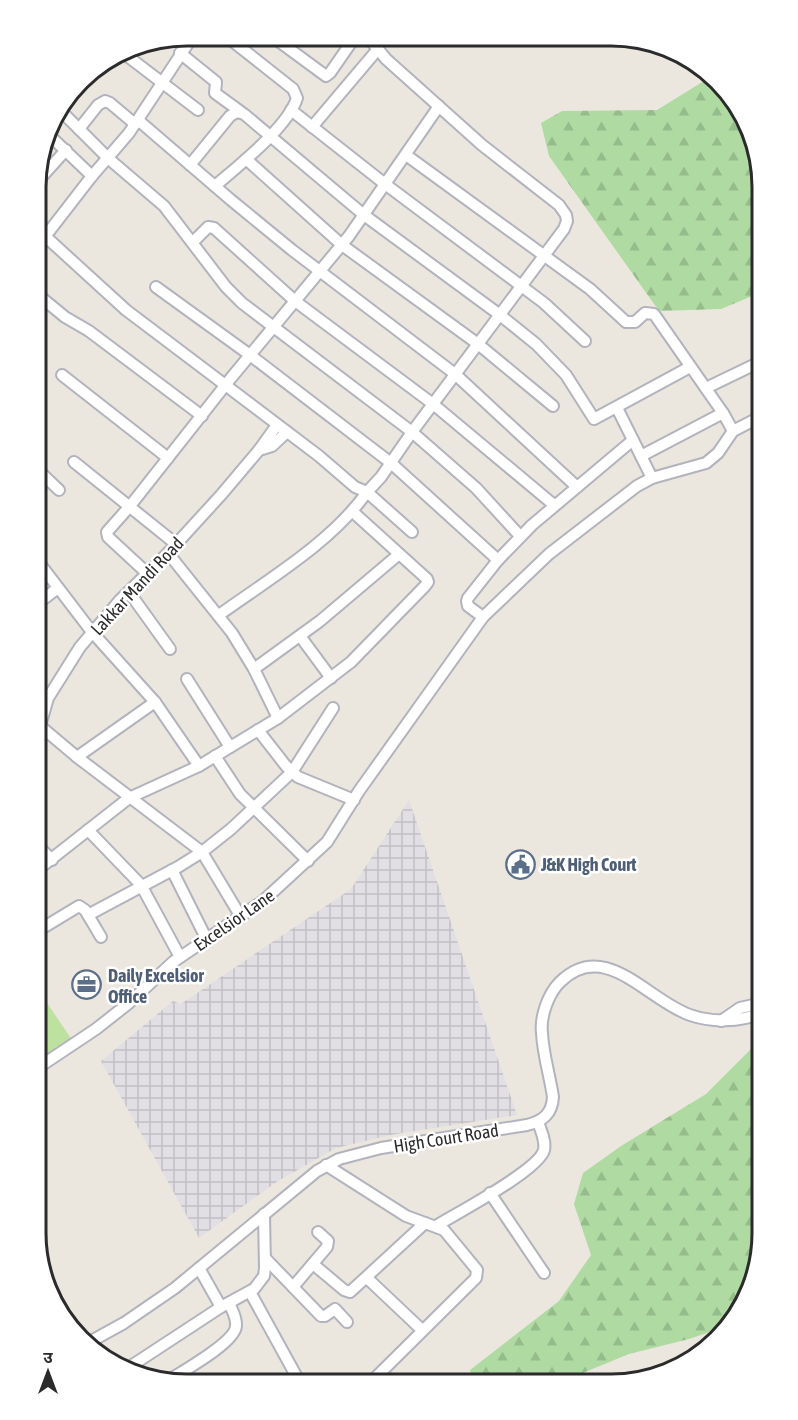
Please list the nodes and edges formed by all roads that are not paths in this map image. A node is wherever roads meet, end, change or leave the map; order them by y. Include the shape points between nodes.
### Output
1 (183, 46) edge
2 (239, 46) edge
3 (285, 46) edge
4 (349, 46) edge
5 (376, 46) edge
6 (378, 49) junction
7 (180, 53) junction
8 (130, 59) edge
9 (161, 83) junction
10 (439, 106) junction
11 (198, 110) dead end
12 (291, 110) junction
13 (241, 112) junction
14 (66, 116) edge
15 (137, 122) junction
16 (312, 127) junction
17 (79, 129) junction
18 (271, 135) junction
19 (55, 140) edge
20 (66, 150) junction
21 (406, 155) junction
22 (109, 159) junction
23 (246, 159) junction
24 (190, 165) junction
25 (48, 170) edge
26 (92, 176) junction
27 (385, 184) junction
28 (215, 186) junction
29 (364, 215) junction
30 (46, 237) joint
31 (193, 242) junction
32 (342, 245) junction
33 (546, 255) junction
34 (320, 271) junction
35 (522, 286) junction
36 (156, 287) dead end
37 (295, 301) junction
38 (46, 302) edge
39 (500, 315) junction
40 (274, 327) junction
41 (585, 341) dead end
42 (478, 344) junction
43 (250, 355) junction
44 (752, 366) edge
45 (690, 367) junction
46 (455, 374) junction
47 (62, 375) dead end
48 (226, 385) junction
49 (706, 388) junction
50 (433, 404) junction
51 (553, 406) dead end
52 (617, 408) junction
53 (723, 412) junction
54 (202, 416) junction
55 (752, 421) edge
56 (277, 425) junction
57 (733, 431) junction
58 (287, 432) junction
59 (412, 432) junction
60 (633, 441) junction
61 (259, 450) junction
62 (641, 456) junction
63 (168, 458) junction
64 (74, 462) dead end
65 (391, 463) junction
66 (46, 478) edge
67 (652, 478) junction
68 (577, 487) junction
69 (59, 490) dead end
70 (367, 492) junction
71 (554, 505) junction
72 (130, 506) junction
73 (353, 512) junction
74 (412, 532) dead end
75 (520, 536) junction
76 (176, 543) junction
77 (168, 554) junction
78 (399, 555) junction
79 (498, 560) junction
80 (46, 572) edge
81 (148, 574) junction
82 (58, 588) junction
83 (129, 592) junction
84 (46, 597) edge
85 (219, 615) junction
86 (483, 616) junction
87 (93, 632) junction
88 (300, 636) junction
89 (170, 649) dead end
90 (254, 669) junction
91 (331, 678) junction
92 (187, 679) dead end
93 (155, 702) junction
94 (333, 708) dead end
95 (46, 709) edge
96 (278, 718) junction
97 (258, 730) junction
98 (46, 736) edge
99 (230, 747) junction
100 (215, 756) junction
101 (77, 757) junction
102 (199, 766) junction
103 (292, 772) junction
104 (129, 798) junction
105 (354, 800) junction
106 (254, 809) junction
107 (88, 830) junction
108 (202, 852) junction
109 (46, 854) edge
110 (311, 858) junction
111 (52, 860) junction
112 (46, 864) edge
113 (172, 870) junction
114 (141, 885) junction
115 (88, 915) junction
116 (242, 917) junction
117 (46, 926) edge
118 (101, 937) dead end
119 (207, 939) junction
120 (180, 957) junction
121 (751, 1005) edge
122 (751, 1016) edge
123 (720, 1021) junction
124 (46, 1062) edge
125 (538, 1122) junction
126 (326, 1165) junction
127 (490, 1193) junction
128 (264, 1214) junction
129 (431, 1224) junction
130 (318, 1232) dead end
131 (266, 1259) junction
132 (314, 1264) junction
133 (199, 1268) junction
134 (544, 1273) dead end
135 (367, 1278) junction
136 (293, 1287) junction
137 (250, 1292) junction
138 (225, 1305) junction
139 (348, 1322) dead end
140 (422, 1330) junction
141 (95, 1339) edge
142 (135, 1363) edge
143 (180, 1373) edge
144 (295, 1374) edge
145 (379, 1374) edge

1 - 7 street
2 - 12 street via 293,89 297,98
3 - 4 street via 326,76
5 - 6 street
6 - 10 street
6 - 16 street
7 - 9 street
7 - 13 street via 216,82 217,95
8 - 9 street
9 - 11 street
9 - 15 street
10 - 21 street
10 - 33 street via 562,208 567,221
12 - 16 street
12 - 18 street
13 - 18 street
13 - 24 street via 230,116
14 - 17 street
15 - 17 street via 105,101
15 - 22 street
15 - 24 street
16 - 27 street
17 - 22 street
18 - 23 street
18 - 29 street
19 - 20 street
20 - 25 street
20 - 26 street
21 - 27 street
21 - 33 street
22 - 26 street
22 - 31 street via 164,206
23 - 28 street
23 - 32 street
24 - 28 street
26 - 30 street
27 - 29 street
27 - 35 street
28 - 34 street
29 - 32 street
29 - 39 street
30 - 48 street via 126,310
31 - 37 street via 208,227 214,228
31 - 40 street via 234,296
32 - 34 street
32 - 42 street
33 - 35 street
33 - 45 street via 600,296 626,322 634,322 645,313 654,314
34 - 37 street
34 - 46 street
35 - 39 street
35 - 41 street
36 - 43 street
37 - 40 street
37 - 50 street
38 - 54 street
39 - 42 street
39 - 52 street via 558,366 592,418
40 - 43 street
40 - 59 street
42 - 46 street
42 - 51 street
43 - 48 street
43 - 65 street
44 - 49 street
45 - 49 street
45 - 52 street
46 - 50 street
46 - 68 street
47 - 63 street
48 - 54 street
48 - 56 street
49 - 53 street
50 - 59 street
50 - 71 street
52 - 60 street
53 - 57 street
53 - 62 street
54 - 63 street
55 - 57 street
56 - 58 street
56 - 61 street
57 - 67 street, Excelsior Lane via 706,463
58 - 61 street via 272,446
58 - 70 street via 355,487
59 - 65 street
59 - 75 street via 476,488
60 - 62 street
60 - 68 street
61 - 76 street, Lakkar Mandi Road
62 - 67 street
63 - 72 street
64 - 72 street
65 - 70 street
65 - 79 street
66 - 69 street
67 - 86 street, Excelsior Lane via 549,554
68 - 71 street
70 - 73 street
70 - 74 street
71 - 75 street
72 - 76 street
72 - 81 street via 107,535
73 - 78 street
73 - 85 street via 306,552
75 - 79 street
76 - 77 street, Lakkar Mandi Road
77 - 81 street, Lakkar Mandi Road
77 - 85 street
78 - 88 street
78 - 91 street via 428,582
79 - 86 street via 467,601
80 - 82 street
81 - 83 street, Lakkar Mandi Road
82 - 84 street
82 - 87 street
83 - 87 street, Lakkar Mandi Road
83 - 89 street
85 - 90 street
86 - 105 street, Excelsior Lane
87 - 93 street
87 - 95 street, Lakkar Mandi Road via 54,687
88 - 90 street
88 - 91 street
90 - 96 street
91 - 96 street
92 - 99 street
93 - 101 street
93 - 102 street
94 - 103 street
96 - 97 street
97 - 99 street
97 - 103 street
98 - 101 street
99 - 100 street
100 - 102 street
100 - 106 street
101 - 104 street
102 - 104 street
103 - 105 street
103 - 106 street
104 - 107 street
104 - 108 street
105 - 110 street, Excelsior Lane
106 - 108 street
106 - 110 street
107 - 111 street
107 - 114 street
108 - 113 street
108 - 116 street
109 - 111 street
110 - 116 street, Excelsior Lane
111 - 112 street
113 - 114 street
113 - 119 street
114 - 115 street
114 - 120 street
115 - 117 street via 76,907
115 - 118 street
116 - 119 street, Excelsior Lane
119 - 120 street, Excelsior Lane
120 - 124 street, Excelsior Lane via 96,1029
121 - 123 street
122 - 123 street
123 - 125 street via 683,1013 610,969 594,965 569,974 550,995 544,1013 541,1032 553,1097 552,1107
125 - 126 street, High Court Road via 381,1148
125 - 127 street via 544,1141 541,1156
126 - 128 street, High Court Road
126 - 129 street via 406,1216
127 - 129 street
127 - 134 street
128 - 131 street
128 - 133 street, High Court Road
129 - 135 street
129 - 140 street via 444,1230 477,1273
130 - 132 street via 328,1245
131 - 136 street
131 - 137 street via 264,1276
132 - 135 street via 348,1292
132 - 136 street
133 - 138 street
133 - 141 street, High Court Road via 151,1305
135 - 140 street
136 - 139 street via 321,1316 335,1309
137 - 138 street
137 - 144 street
138 - 142 street
138 - 143 street via 236,1322 235,1333
140 - 145 street

